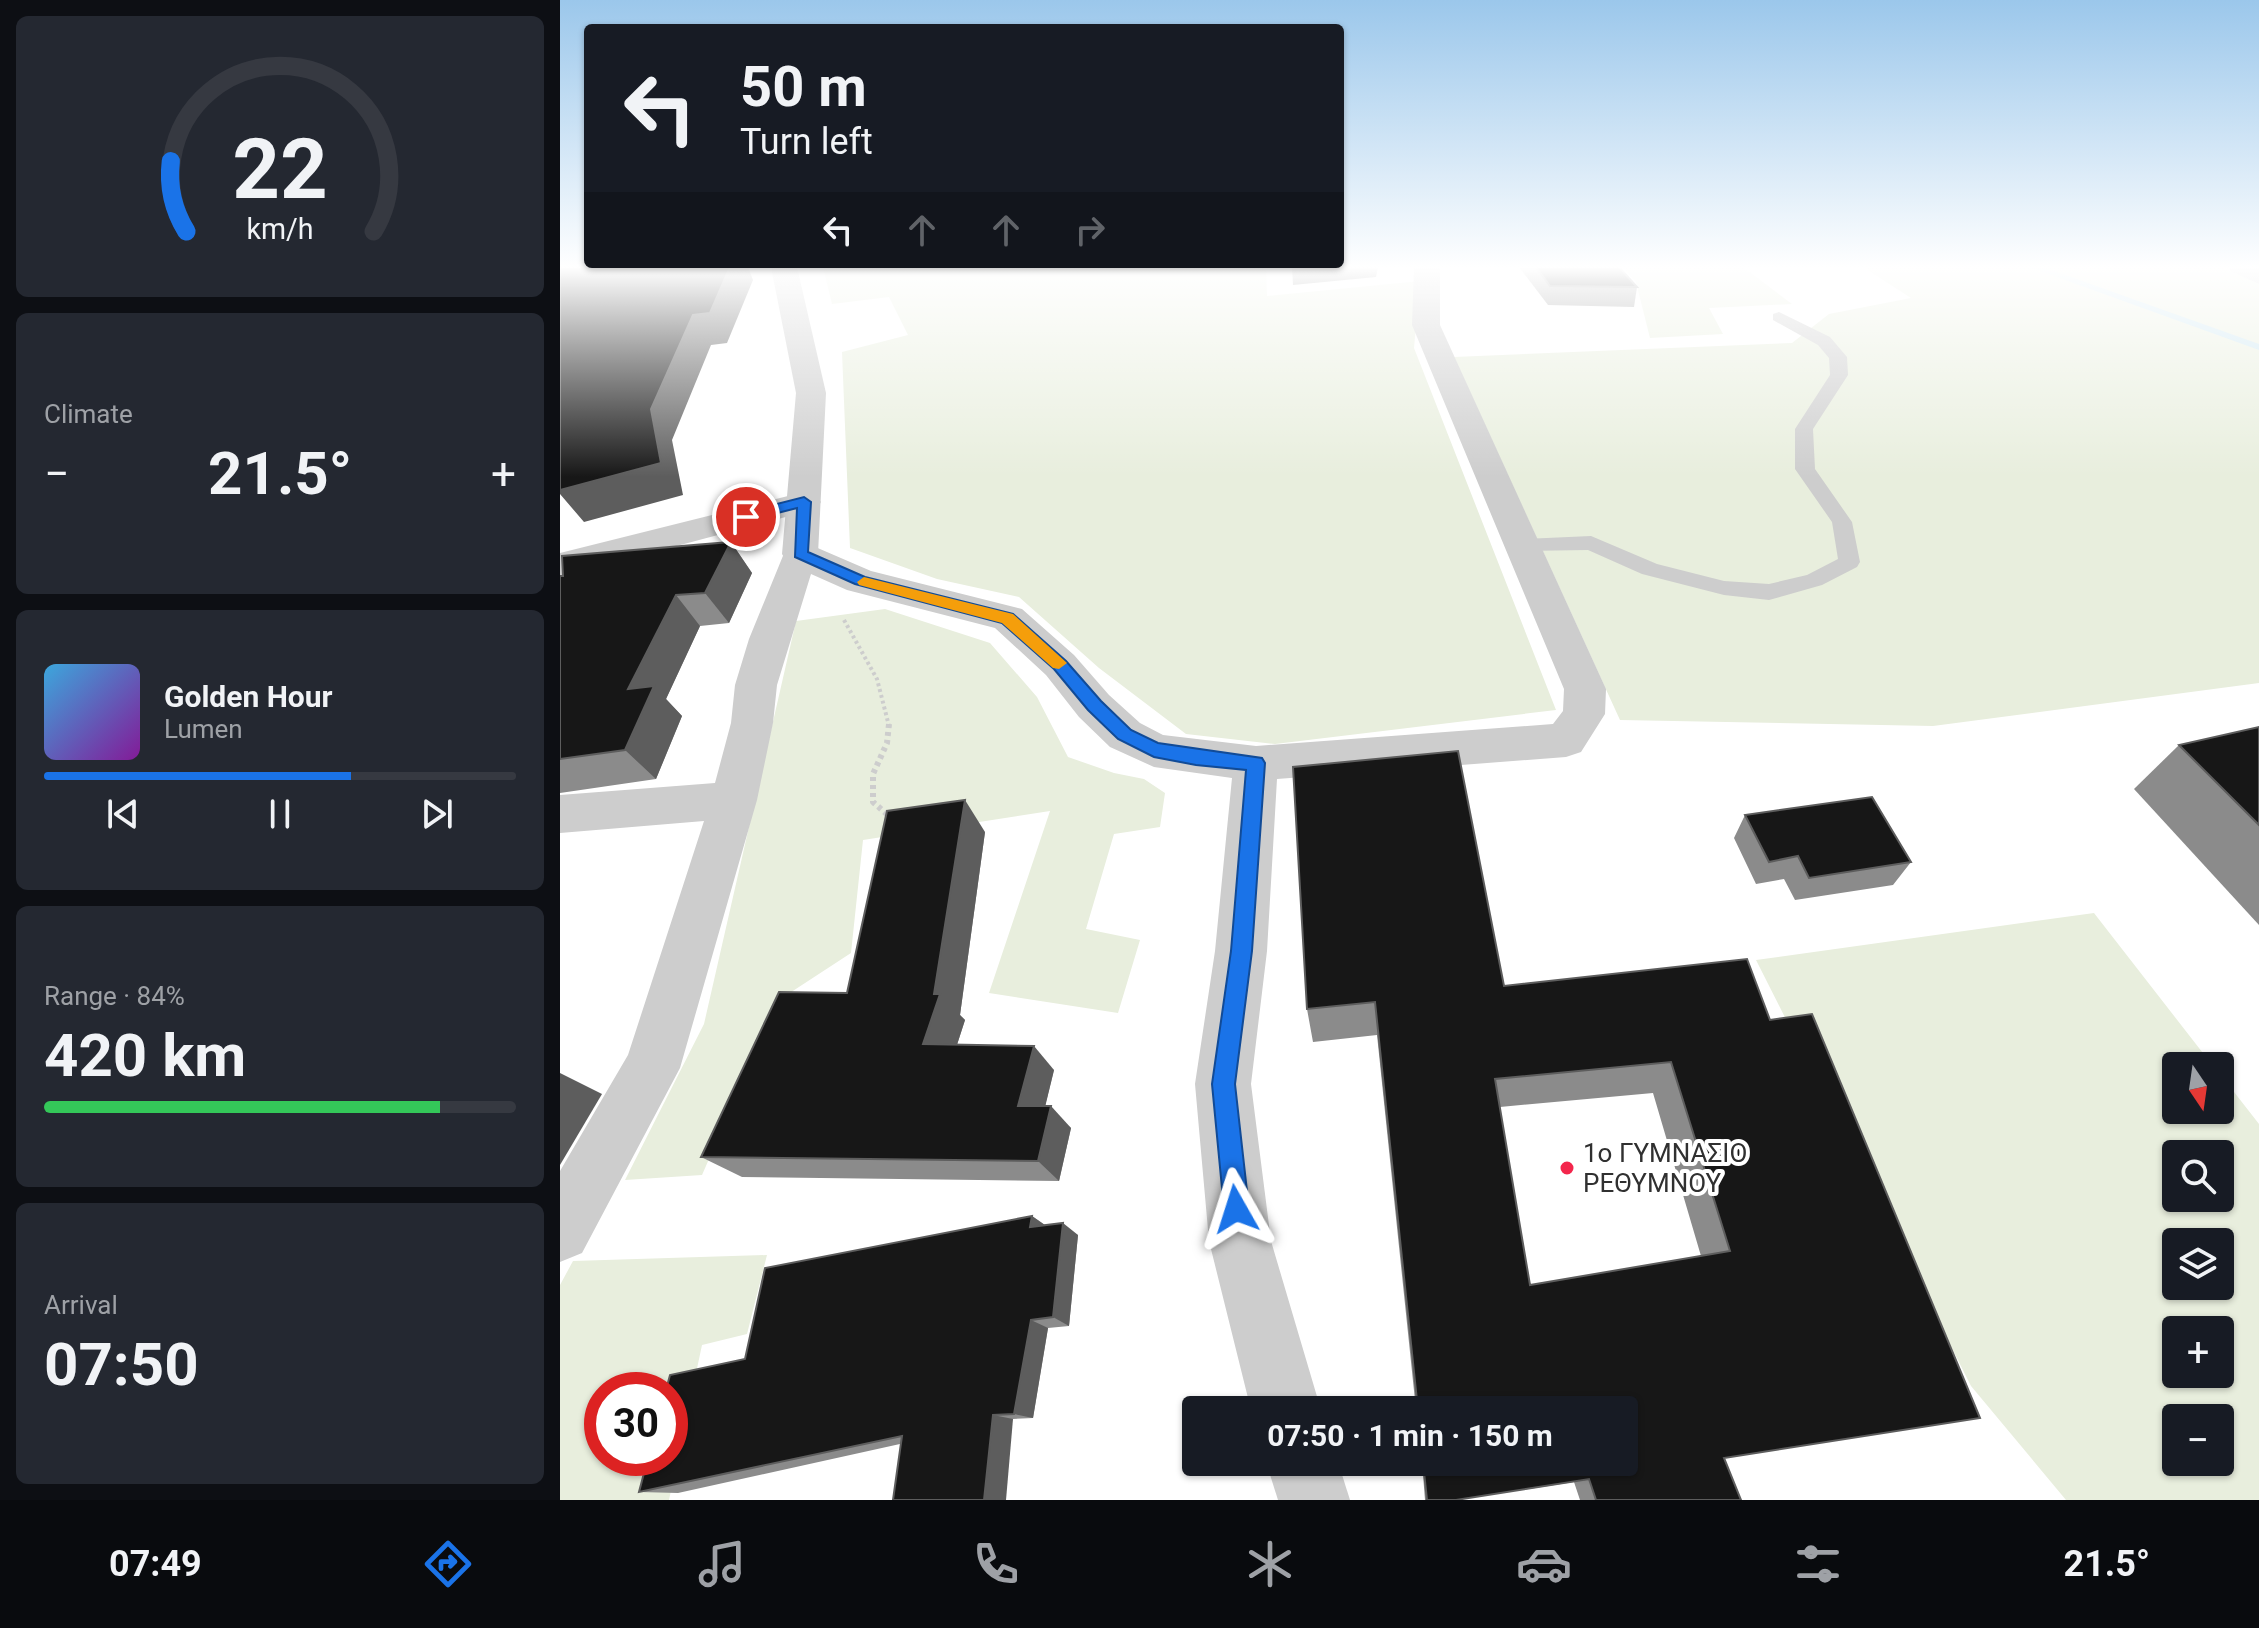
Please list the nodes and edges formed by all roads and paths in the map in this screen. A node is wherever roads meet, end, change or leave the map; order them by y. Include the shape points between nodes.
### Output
1 (799, 337) edge
2 (1431, 337) edge
3 (1816, 337) edge
4 (804, 502) junction
5 (1524, 546) junction
6 (800, 554) junction
7 (564, 567) edge
8 (860, 581) junction
9 (1256, 763) junction
10 (734, 800) junction
11 (560, 814) edge
12 (889, 816) edge
13 (560, 1231) edge
14 (1282, 1396) edge
15 (1306, 1476) edge
16 (1314, 1500) edge

1 - 4 street via 811,393
2 - 5 street
3 - 5 lane via 1838,357 1839,375 1804,429 1805,469 1842,522 1849,562 1814,580 1769,592 1724,588 1650,569 1591,543
4 - 6 street
4 - 7 street
5 - 9 street via 1585,689 1584,714 1566,740
6 - 8 street
6 - 10 street via 756,685
8 - 9 street via 1008,618 1125,735 1154,750
8 - 12 path via 832,603 885,694 888,742 870,775 873,802
9 - 14 street via 1241,951 1223,1084 1240,1241
10 - 11 street
10 - 13 street via 652,1068
15 - 16 street

